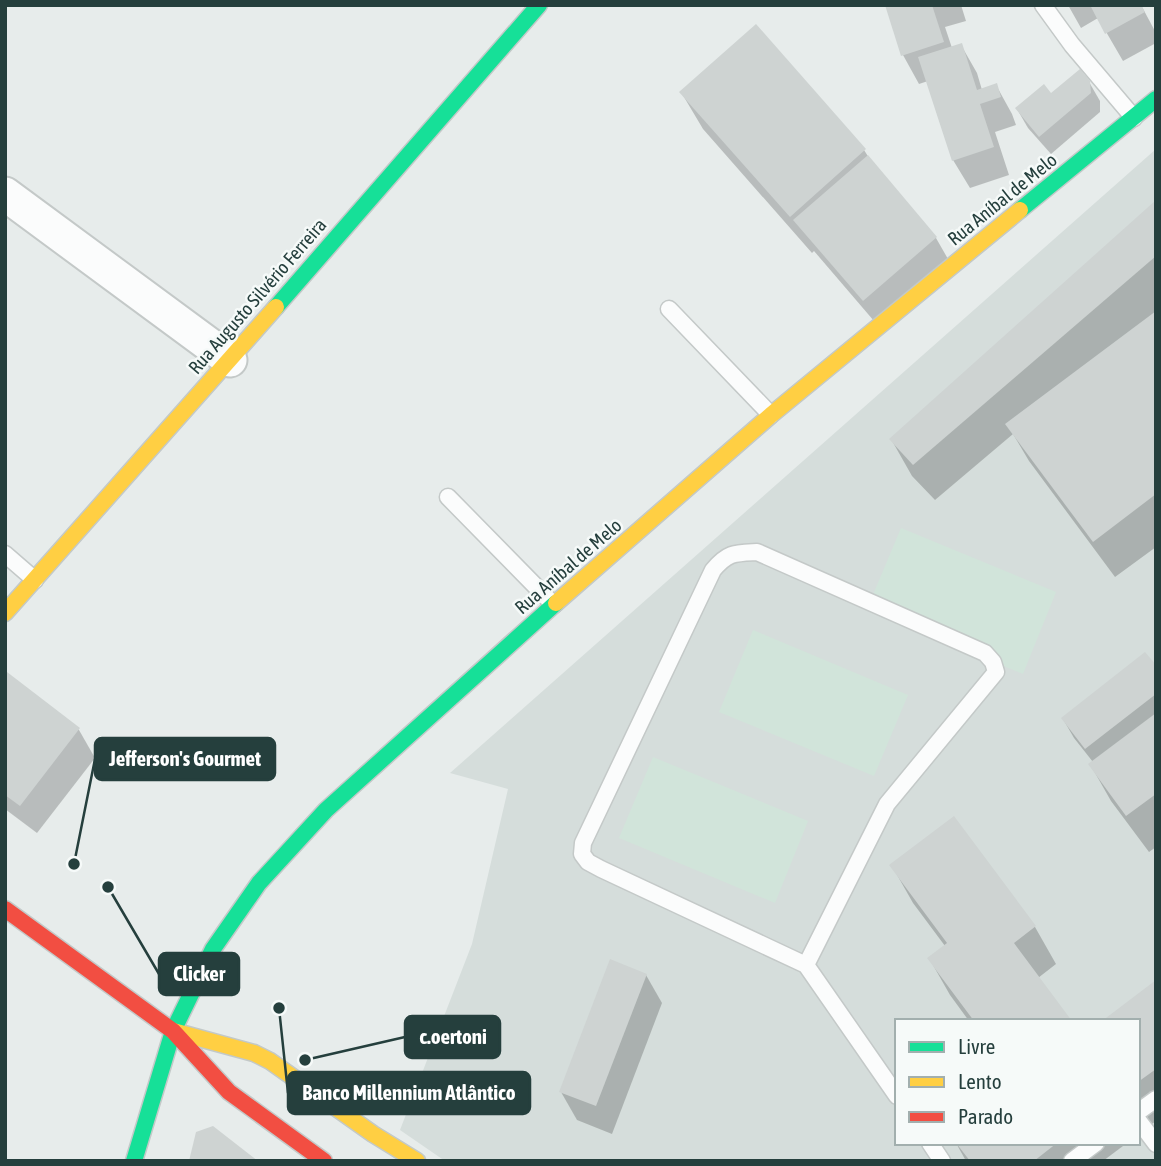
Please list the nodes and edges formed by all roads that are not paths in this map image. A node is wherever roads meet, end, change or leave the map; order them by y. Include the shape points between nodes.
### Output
1 (539, 5) edge
2 (1043, 5) edge
3 (1156, 99) edge
4 (1134, 118) junction
5 (5, 194) edge
6 (669, 309) dead end
7 (230, 360) junction
8 (771, 415) junction
9 (448, 497) dead end
10 (5, 554) edge
11 (35, 580) junction
12 (554, 605) junction
13 (5, 613) edge
14 (5, 909) edge
15 (806, 965) junction
16 (173, 1031) junction
17 (895, 1093) edge
18 (1156, 1099) edge
19 (1140, 1111) edge
20 (1140, 1123) edge
21 (1156, 1144) edge
22 (931, 1145) edge
23 (1093, 1145) edge
24 (134, 1161) edge
25 (324, 1161) edge
26 (417, 1161) edge
27 (942, 1161) edge
28 (1072, 1161) edge

1 - 7 street, Rua Augusto Silvério Ferreira
2 - 4 lane
3 - 4 street, Rua Aníbal de Melo
4 - 8 street, Rua Aníbal de Melo
5 - 7 street
6 - 8 lane
7 - 11 street, Rua Augusto Silvério Ferreira
8 - 12 street, Rua Aníbal de Melo
9 - 12 lane
10 - 11 lane
11 - 13 street, Rua Augusto Silvério Ferreira
12 - 16 street, Rua Aníbal de Melo via 289,848 213,950
14 - 16 street
15 - 15 lane via 601,869 582,854 583,843 713,570 733,553 757,552 985,653 996,672 887,804
15 - 17 lane
16 - 24 street, Rua Aníbal de Melo
16 - 25 street via 229,1092
16 - 26 street via 270,1061
18 - 19 lane
20 - 21 lane
22 - 27 lane
23 - 28 lane

